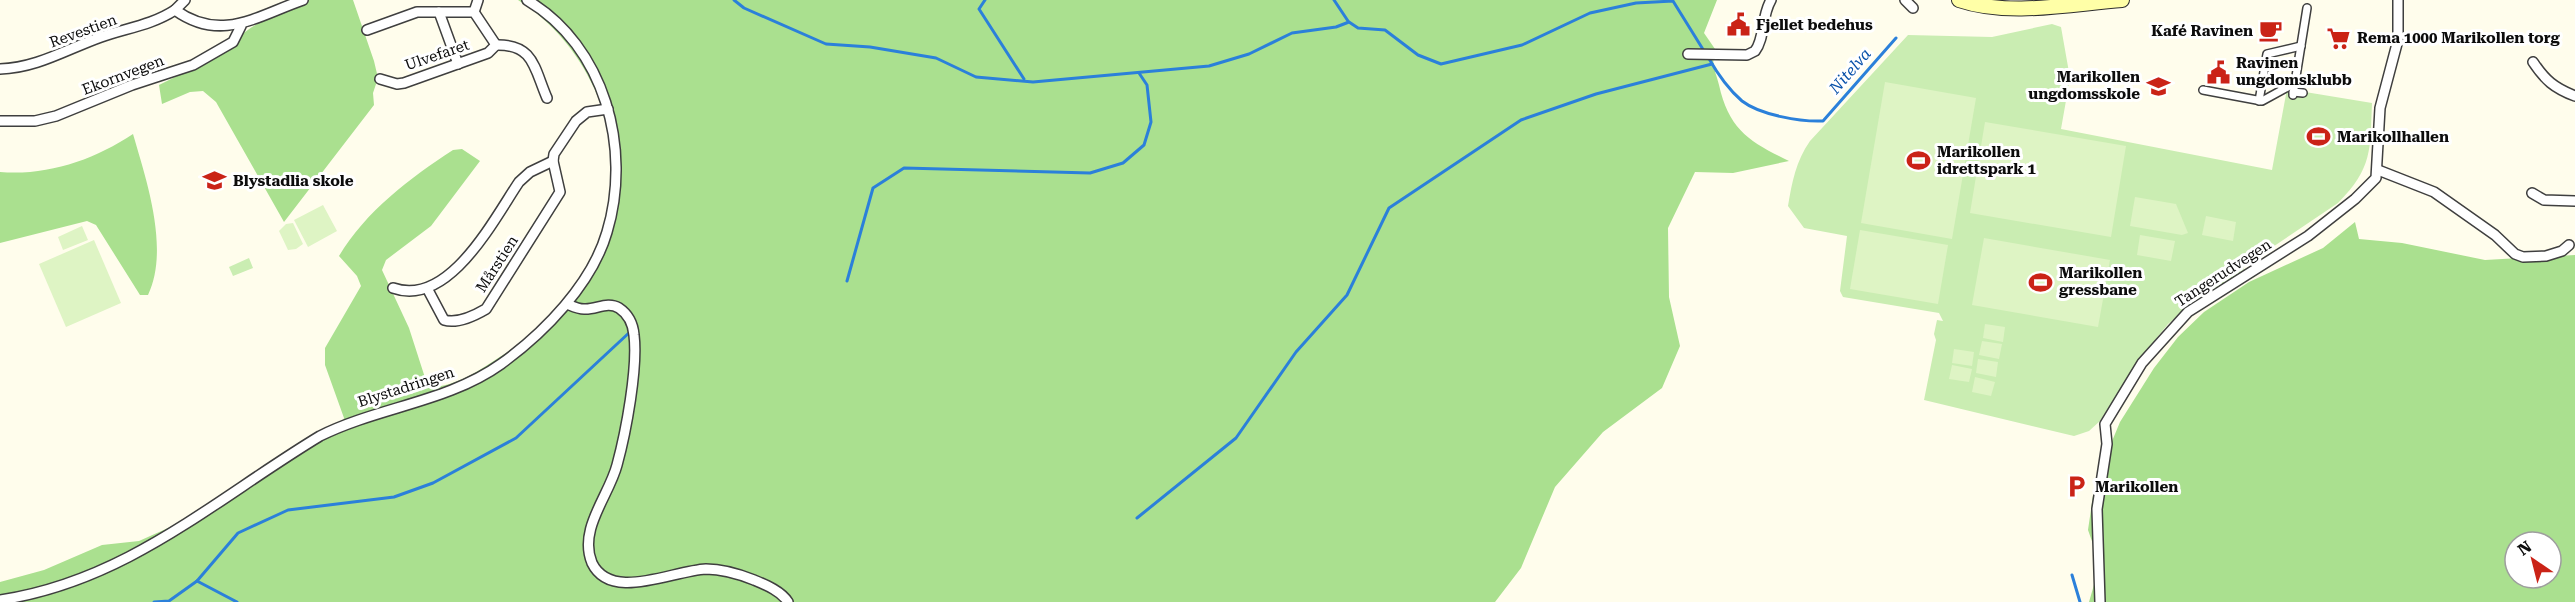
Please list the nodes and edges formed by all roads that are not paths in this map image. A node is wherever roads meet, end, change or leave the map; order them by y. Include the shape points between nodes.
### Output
1 (185, 0) edge
2 (303, 0) edge
3 (478, 0) edge
4 (527, 0) edge
5 (1771, 0) edge
6 (1905, 0) edge
7 (1959, 0) edge
8 (2122, 0) edge
9 (2398, 0) edge
10 (1913, 8) dead end
11 (2307, 8) dead end
12 (175, 10) junction
13 (439, 12) junction
14 (474, 12) junction
15 (241, 26) junction
16 (367, 30) dead end
17 (496, 45) junction
18 (2301, 46) junction
19 (1688, 54) dead end
20 (2533, 62) dead end
21 (458, 64) junction
22 (0, 69) edge
23 (380, 79) dead end
24 (2295, 83) junction
25 (2203, 90) dead end
26 (2303, 93) dead end
27 (2575, 96) edge
28 (547, 98) dead end
29 (2259, 101) junction
30 (608, 110) junction
31 (0, 121) edge
32 (553, 161) junction
33 (2379, 170) junction
34 (2532, 193) dead end
35 (2575, 201) edge
36 (2569, 245) dead end
37 (393, 288) dead end
38 (427, 288) junction
39 (567, 304) junction
40 (0, 600) edge
41 (788, 602) edge
42 (2100, 602) edge

1 - 12 street, Revestien
2 - 15 street via 264,13
3 - 14 street
4 - 30 street, Blystadringen via 548,15 579,49 599,81
5 - 19 street via 1765,9 1761,39 1755,51 1747,55
6 - 10 street
7 - 8 main road via 2007,8
9 - 33 street via 2398,40 2380,108
11 - 18 street
12 - 15 street via 203,25
12 - 22 street, Revestien via 158,21 101,38 34,65
13 - 14 street
13 - 16 street via 417,12
13 - 21 street
14 - 17 street, Ulvefaret
15 - 31 street, Ekornvegen via 233,42 193,65 56,116 35,121
17 - 21 street, Ulvefaret via 488,53
17 - 28 street via 514,44 529,56
18 - 24 street
18 - 29 street via 2267,54
20 - 27 street via 2544,80
21 - 23 street, Ulvefaret via 397,84
24 - 26 street via 2293,93
24 - 29 street
25 - 29 street
30 - 32 street via 587,112 576,121
30 - 39 street, Blystadringen via 614,132 616,170 607,233
32 - 38 street, Mårstien via 519,182 465,262
32 - 38 street, Mårstien via 560,192 486,309 451,322 444,320
33 - 36 street via 2434,192 2515,254 2546,256
33 - 42 street, Tangerudvegen via 2367,189 2327,222 2179,320 2142,363 2105,424 2107,444 2097,509
34 - 35 street via 2544,200
37 - 38 street via 404,292
39 - 40 street, Blystadringen via 543,330 500,365 476,378 451,390 348,422 320,436 109,569 66,585
39 - 41 street via 583,309 615,306 626,314 634,334 632,379 617,465 589,537 589,555 596,573 610,584 624,587 688,571 718,569 761,583

